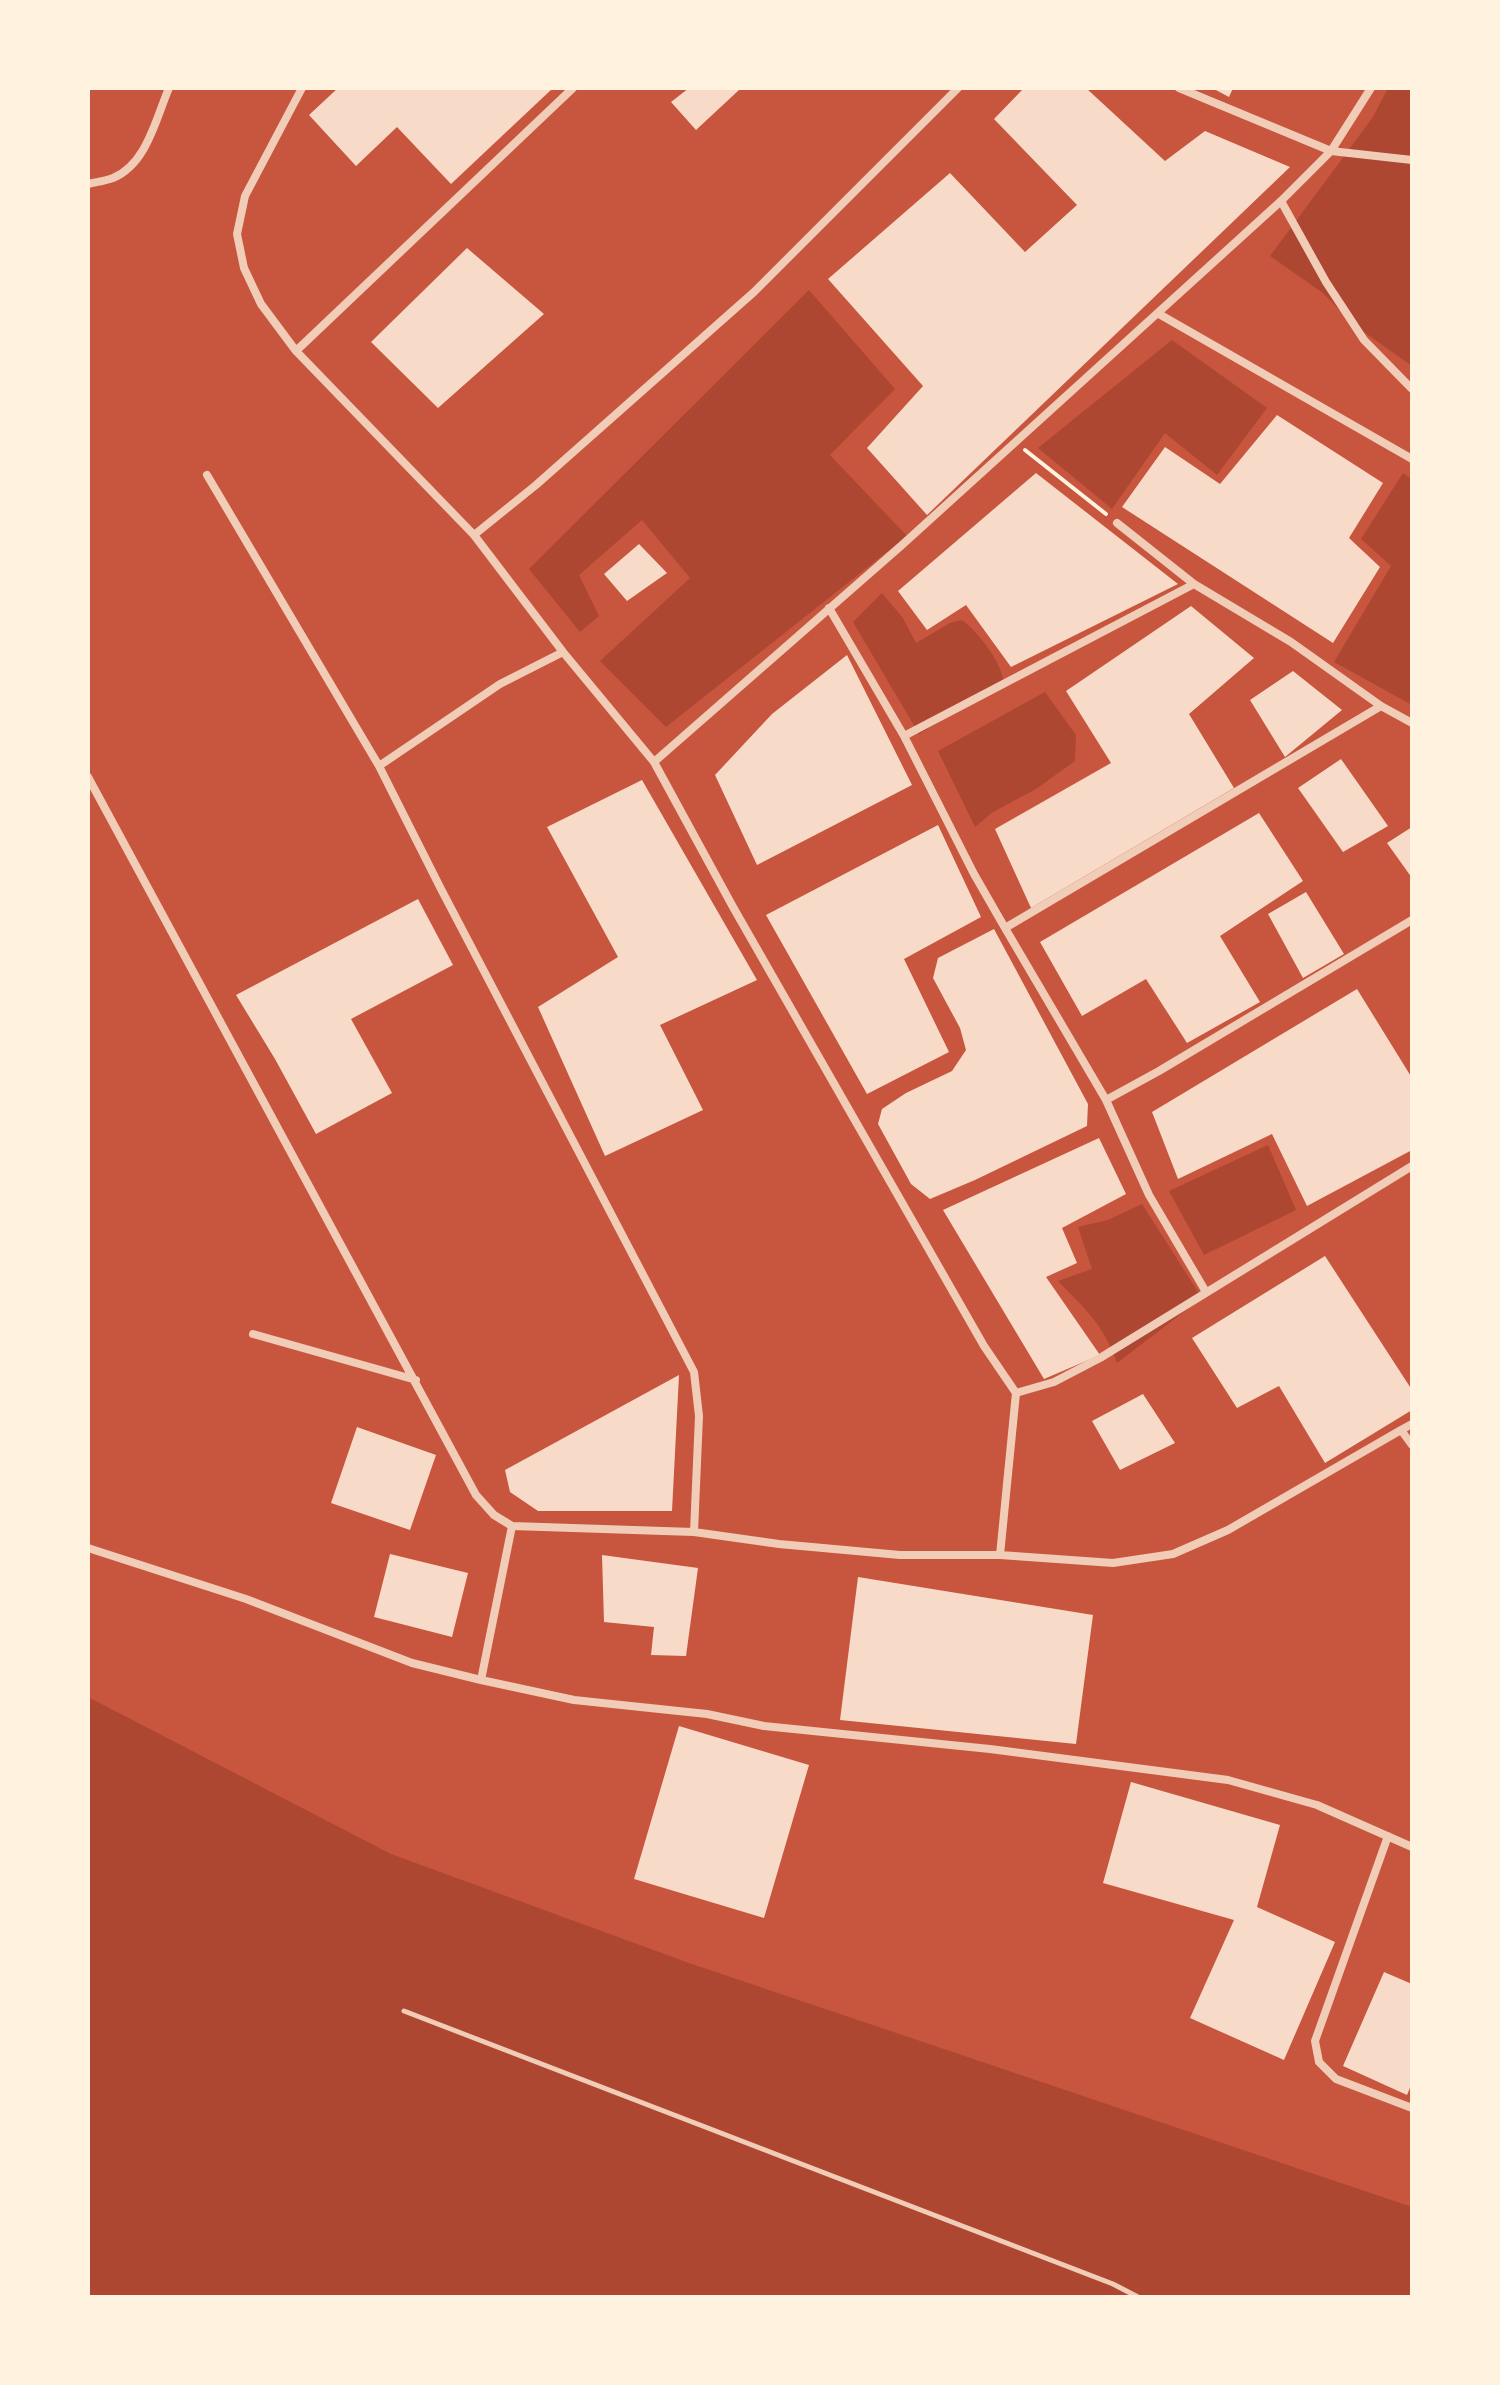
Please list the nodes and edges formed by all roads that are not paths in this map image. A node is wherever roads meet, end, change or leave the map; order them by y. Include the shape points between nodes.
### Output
1 (169, 88) edge
2 (302, 88) edge
3 (573, 88) edge
4 (958, 88) edge
5 (1179, 88) edge
6 (1371, 88) edge
7 (1331, 151) junction
8 (1412, 160) edge
9 (88, 184) edge
10 (1281, 201) junction
11 (1159, 314) junction
12 (296, 351) junction
13 (1412, 389) edge
14 (1412, 459) edge
15 (207, 475) dead end
16 (1117, 523) road end
17 (474, 535) junction
18 (1194, 584) junction
19 (829, 608) junction
20 (563, 652) junction
21 (1381, 706) junction
22 (1412, 723) edge
23 (904, 736) junction
24 (654, 762) junction
25 (379, 766) junction
26 (88, 777) edge
27 (1412, 920) edge
28 (1005, 928) junction
29 (1106, 1100) junction
30 (1412, 1166) edge
31 (1206, 1292) junction
32 (253, 1334) dead end
33 (416, 1380) junction
34 (1016, 1393) junction
35 (1412, 1424) edge
36 (1401, 1430) junction
37 (1412, 1445) edge
38 (512, 1526) junction
39 (694, 1532) junction
40 (88, 1548) edge
41 (1000, 1555) junction
42 (481, 1680) junction
43 (1388, 1836) junction
44 (1412, 1847) edge
45 (404, 2011) dead end
46 (1412, 2108) edge
47 (1138, 2297) edge

1 - 9 street via 135,163 115,177
2 - 12 street via 245,196 237,234 244,268 261,304
3 - 12 street
4 - 17 street via 754,292
5 - 7 street
6 - 7 street
7 - 8 street
7 - 10 street
10 - 11 street
10 - 13 street via 1364,340
11 - 14 street
11 - 19 street
12 - 17 street
15 - 25 street
16 - 18 street
17 - 20 street
18 - 21 street via 1291,642
18 - 23 street
19 - 23 street
19 - 24 street
20 - 24 street
20 - 25 street via 500,684
21 - 22 street
21 - 28 street
23 - 28 street
24 - 34 street via 984,1346
25 - 39 street via 694,1372 699,1416
26 - 33 street
27 - 29 street
28 - 29 street
29 - 31 street via 1149,1195
30 - 31 street
31 - 34 street via 1100,1358 1054,1382
32 - 33 street
33 - 38 street via 476,1495
34 - 41 street
35 - 36 street
36 - 37 street
36 - 41 street via 1228,1530 1173,1554 1113,1563
38 - 39 street
38 - 42 street
39 - 41 street via 900,1555
40 - 42 street via 246,1599 412,1663
42 - 43 street via 574,1700 707,1714 764,1726 1228,1780 1317,1805
43 - 44 street
43 - 46 street via 1315,2041 1319,2062 1336,2079
45 - 47 lane

